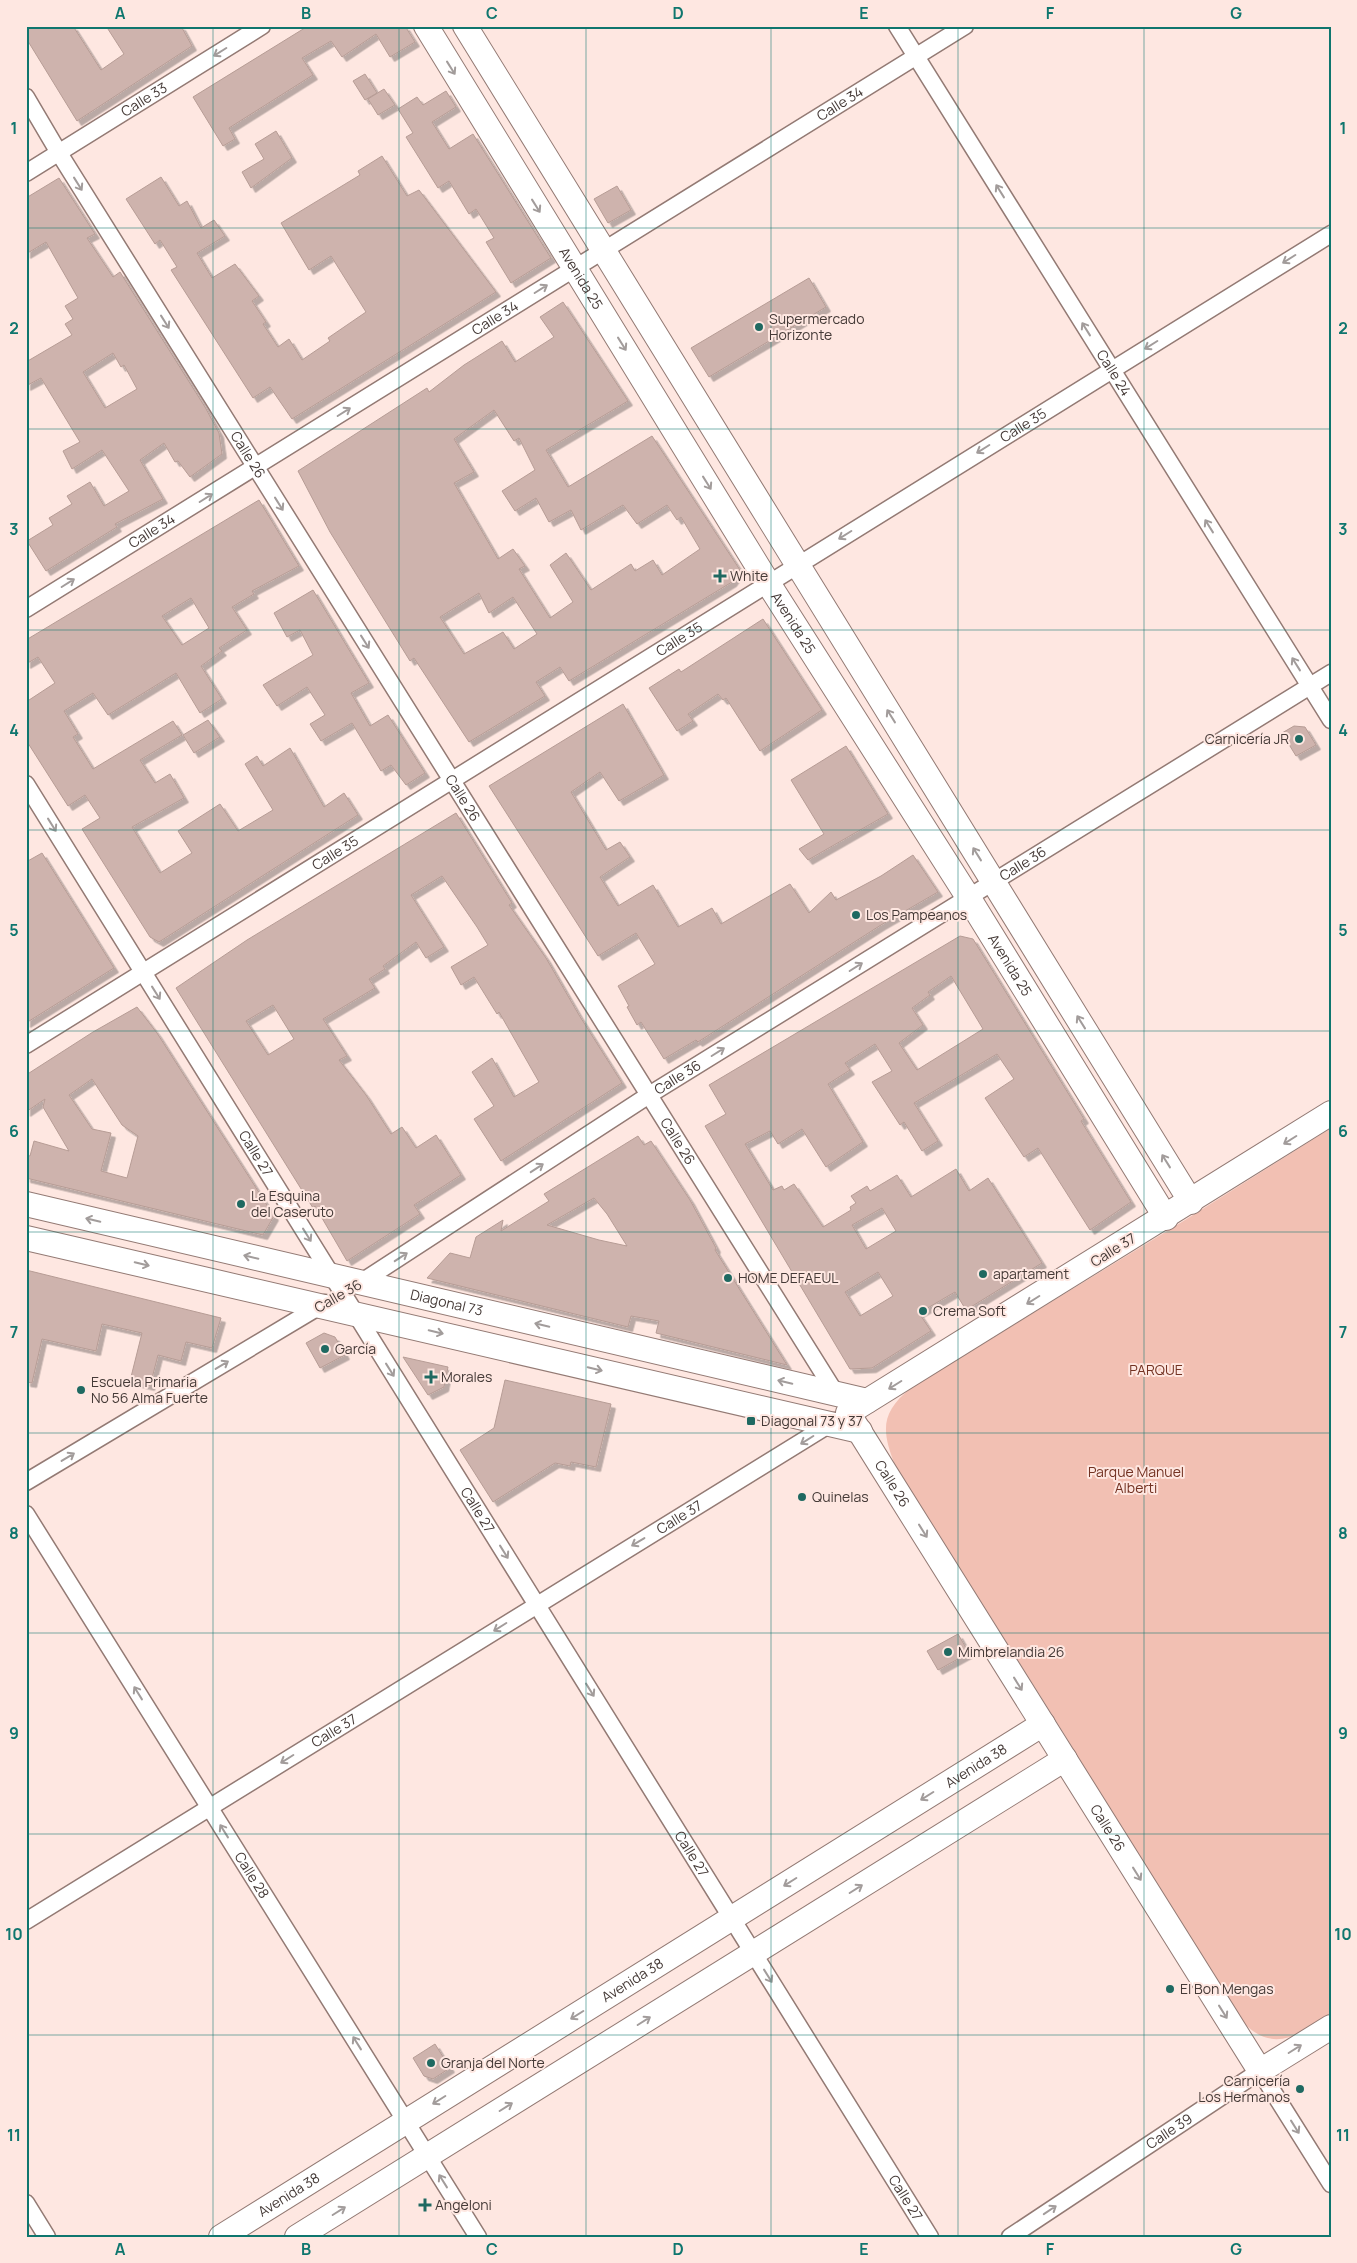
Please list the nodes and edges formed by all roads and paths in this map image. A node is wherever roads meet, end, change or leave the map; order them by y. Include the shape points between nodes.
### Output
1 (262, 26) edge
2 (426, 26) edge
3 (465, 26) edge
4 (897, 26) edge
5 (965, 26) edge
6 (916, 57) junction
7 (26, 97) edge
8 (58, 152) junction
9 (26, 173) edge
10 (1331, 234) edge
11 (603, 251) junction
12 (575, 268) junction
13 (1112, 370) junction
14 (255, 467) junction
15 (796, 566) junction
16 (768, 583) junction
17 (26, 609) edge
18 (1331, 672) edge
19 (1310, 686) junction
20 (1331, 720) edge
21 (451, 779) junction
22 (26, 784) edge
23 (994, 881) junction
24 (968, 897) junction
25 (143, 971) junction
26 (26, 1045) edge
27 (649, 1095) junction
28 (1331, 1113) edge
29 (1191, 1202) junction
30 (26, 1204) edge
31 (1166, 1218) junction
32 (26, 1238) edge
33 (345, 1284) junction
34 (321, 1306) junction
35 (355, 1313) junction
36 (848, 1412) junction
37 (26, 1482) edge
38 (26, 1514) edge
39 (536, 1604) junction
40 (1043, 1724) junction
41 (1065, 1759) junction
42 (209, 1807) junction
43 (732, 1918) junction
44 (26, 1921) edge
45 (754, 1953) junction
46 (1331, 2027) edge
47 (1260, 2071) junction
48 (406, 2121) junction
49 (427, 2156) junction
50 (1331, 2184) edge
51 (26, 2203) edge
52 (48, 2237) edge
53 (221, 2237) edge
54 (297, 2237) edge
55 (478, 2237) edge
56 (930, 2237) edge
57 (1010, 2237) edge

1 -> 8 street, Calle 33
2 -> 12 main road, Avenida 25
3 - 11 main road
4 - 6 street, Calle 24
5 - 6 street, Calle 34
6 - 11 street, Calle 34
13 -> 6 street, Calle 24
7 - 8 street, Calle 26
8 - 9 street, Calle 33
8 -> 14 street, Calle 26
10 -> 13 street, Calle 35
11 - 12 street, Calle 34
11 - 15 main road
14 -> 12 street, Calle 34
12 -> 16 main road, Avenida 25
13 -> 15 street, Calle 35
19 -> 13 street, Calle 24
17 -> 14 street, Calle 34
14 -> 21 street, Calle 26
15 - 16 street, Calle 35
23 -> 15 main road
16 - 21 street, Calle 35
16 - 24 main road, Avenida 25
18 - 19 street, Calle 36
19 - 20 street, Calle 24
19 - 23 street, Calle 36
21 - 25 street, Calle 35
21 - 27 street, Calle 26
22 -> 25 street, Calle 27
23 - 24 street, Calle 36
29 -> 23 main road
27 -> 24 street, Calle 36
24 - 31 main road, Avenida 25
25 - 26 street, Calle 35
25 -> 33 street, Calle 27
33 -> 27 street, Calle 36
27 - 36 street, Calle 26
28 -> 29 main road, Calle 37
29 - 31 main road, Calle 37
33 -> 30 main road, Diagonal 73
31 -> 36 main road, Calle 37
32 -> 34 main road
33 - 34 street, Calle 36
33 - 35 street, Calle 27
36 -> 33 main road, Diagonal 73
34 - 35 main road
37 -> 34 street, Calle 36
35 -> 36 main road
35 -> 39 street, Calle 27
36 -> 39 street, Calle 37
36 -> 40 main road, Calle 26
42 -> 38 street, Calle 28
39 -> 42 street, Calle 37
39 -> 43 street, Calle 27
40 - 41 main road, Calle 26
40 -> 43 main road, Avenida 38
45 -> 41 main road
41 -> 47 main road, Calle 26
42 - 44 street, Calle 37
48 -> 42 street, Calle 28
43 - 45 street, Calle 27
43 -> 48 main road, Avenida 38
49 -> 45 main road
45 -> 56 street, Calle 27
47 -> 46 main road, Calle 39
47 -> 50 street, Calle 26
57 -> 47 street, Calle 39
48 - 49 street, Calle 28
48 - 53 main road, Avenida 38
54 -> 49 main road
55 -> 49 street, Calle 28
51 - 52 street

